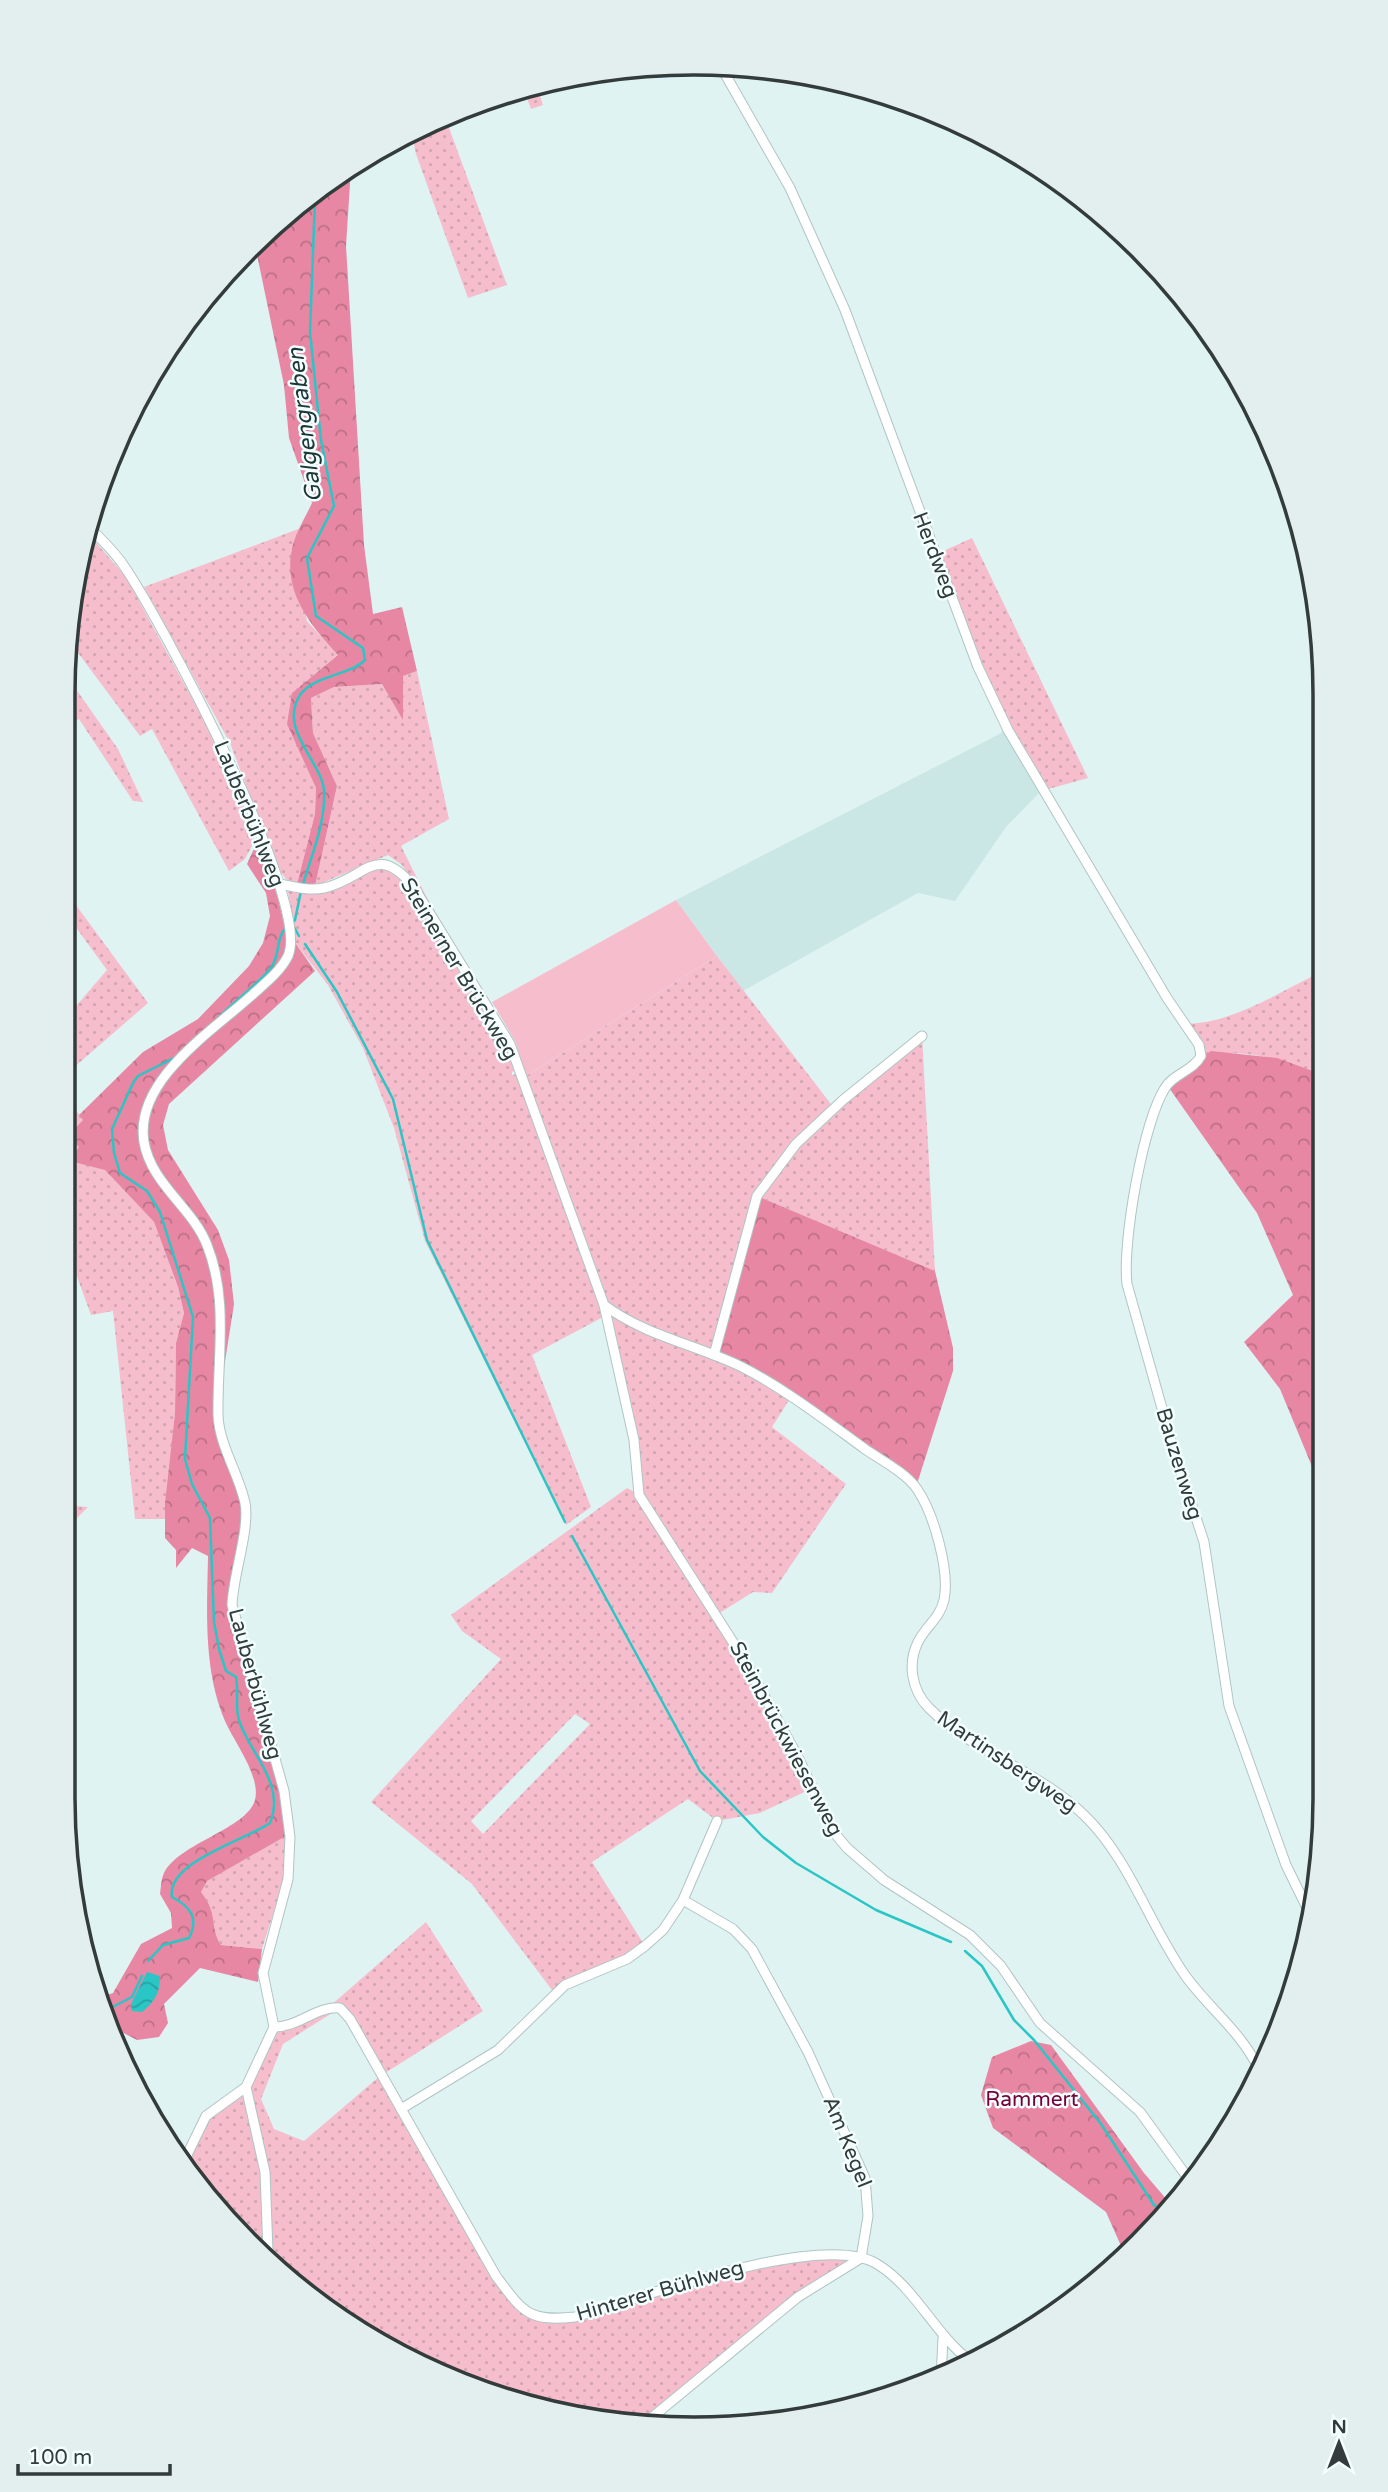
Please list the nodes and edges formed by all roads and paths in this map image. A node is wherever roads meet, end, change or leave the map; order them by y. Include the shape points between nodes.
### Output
1 (727, 77) edge
2 (96, 535) edge
3 (281, 884) junction
4 (1186, 1024) joint
5 (922, 1036) dead end
6 (604, 1305) junction
7 (714, 1355) junction
8 (717, 1821) dead end
9 (683, 1899) junction
10 (1304, 1901) edge
11 (274, 2027) junction
12 (1255, 2060) edge
13 (246, 2087) junction
14 (401, 2109) junction
15 (188, 2153) edge
16 (1185, 2174) edge
17 (268, 2247) edge
18 (861, 2258) junction
19 (943, 2337) junction
20 (963, 2355) edge
21 (942, 2365) edge
22 (655, 2415) edge

1 - 4 street, Herdweg via 790,188 845,310 978,667 1008,730
2 - 3 street, Lauberbühlweg via 122,563 162,627 239,780
3 - 6 street, Steinerner Brückweg via 325,888 380,864 398,869 413,887 510,1044
3 - 11 street, Lauberbühlweg via 291,939 288,956 272,977 168,1071 147,1101 144,1141 150,1163 208,1245 218,1285 218,1418 245,1504 232,1605 284,1791 290,1837 288,1879 263,1973
4 - 10 street, Bauzenweg via 1201,1056 1196,1065 1167,1085 1153,1111 1129,1223 1127,1284 1204,1542 1229,1706 1286,1865
5 - 7 street via 796,1144 762,1188 741,1247
6 - 7 street, Martinsbergweg via 628,1323
6 - 16 street, Steinbrückwiesenweg via 634,1440 639,1495 745,1661 832,1830 884,1880 970,1936 1001,1966 1040,2023 1140,2112
7 - 12 street, Martinsbergweg via 791,1398 916,1487 946,1577 940,1615 918,1641 912,1659 917,1692 959,1732 1057,1793 1091,1822 1105,1838 1188,1979 1232,2026
8 - 9 street
9 - 14 street via 663,1930 645,1946 627,1959 565,1985 498,2050
9 - 18 street, Am Kegel via 733,1929 752,1949 808,2052 865,2178 868,2216
11 - 13 street
11 - 14 street, Hinterer Bühlweg via 287,2028 330,2007 340,2008
13 - 15 street via 206,2116
13 - 17 street via 265,2172
14 - 18 street, Hinterer Bühlweg via 496,2276 528,2314 537,2317 575,2317 764,2262 816,2255
18 - 19 street, Hinterer Bühlweg via 893,2277
18 - 22 street via 798,2297
19 - 20 street, Hinterer Bühlweg
19 - 21 street

